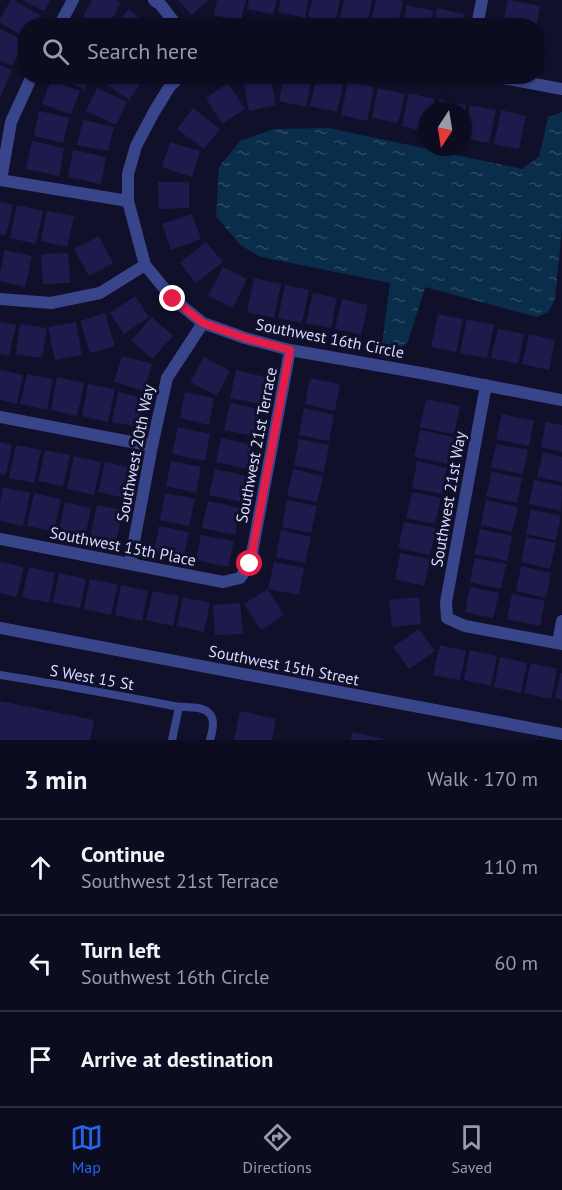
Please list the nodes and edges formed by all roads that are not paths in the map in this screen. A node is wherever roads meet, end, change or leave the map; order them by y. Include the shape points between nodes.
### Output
1 (73, 0) edge
2 (154, 0) edge
3 (483, 0) edge
4 (63, 18) edge
5 (171, 18) edge
6 (479, 18) edge
7 (28, 84) edge
8 (172, 84) edge
9 (535, 84) edge
10 (562, 89) edge
11 (0, 180) edge
12 (128, 201) junction
13 (145, 265) junction
14 (0, 299) edge
15 (203, 323) junction
16 (290, 350) junction
17 (486, 385) junction
18 (562, 400) edge
19 (0, 417) edge
20 (152, 446) junction
21 (0, 538) edge
22 (130, 563) junction
23 (240, 578) joint
24 (562, 621) edge
25 (0, 628) edge
26 (560, 643) edge
27 (0, 675) edge
28 (179, 707) junction
29 (562, 734) edge
30 (172, 740) edge
31 (210, 740) edge

1 - 4 street
2 - 5 street
3 - 6 street
7 - 11 street via 11,123
8 - 12 street, Southwest 16th Circle via 136,146 128,174
9 - 10 street
11 - 12 street
12 - 13 street, Southwest 16th Circle
13 - 14 street via 100,293 51,303
13 - 15 street, Southwest 16th Circle via 173,299
15 - 16 street, Southwest 16th Circle
15 - 20 street, Southwest 20th Way via 166,378
16 - 17 street, Southwest 16th Circle
16 - 23 street, Southwest 21st Terrace via 250,564
17 - 18 street, Southwest 16th Circle
17 - 26 street, Southwest 21st Way via 446,603 447,618 465,626
19 - 20 street
20 - 22 street, Southwest 20th Way
21 - 22 street, Southwest 15th Place
22 - 23 street, Southwest 15th Place via 223,582
24 - 26 street
25 - 29 street, Southwest 15th Street
27 - 28 lane, S West 15 St
28 - 30 lane
28 - 31 lane, S West 15 St via 209,713 213,723

